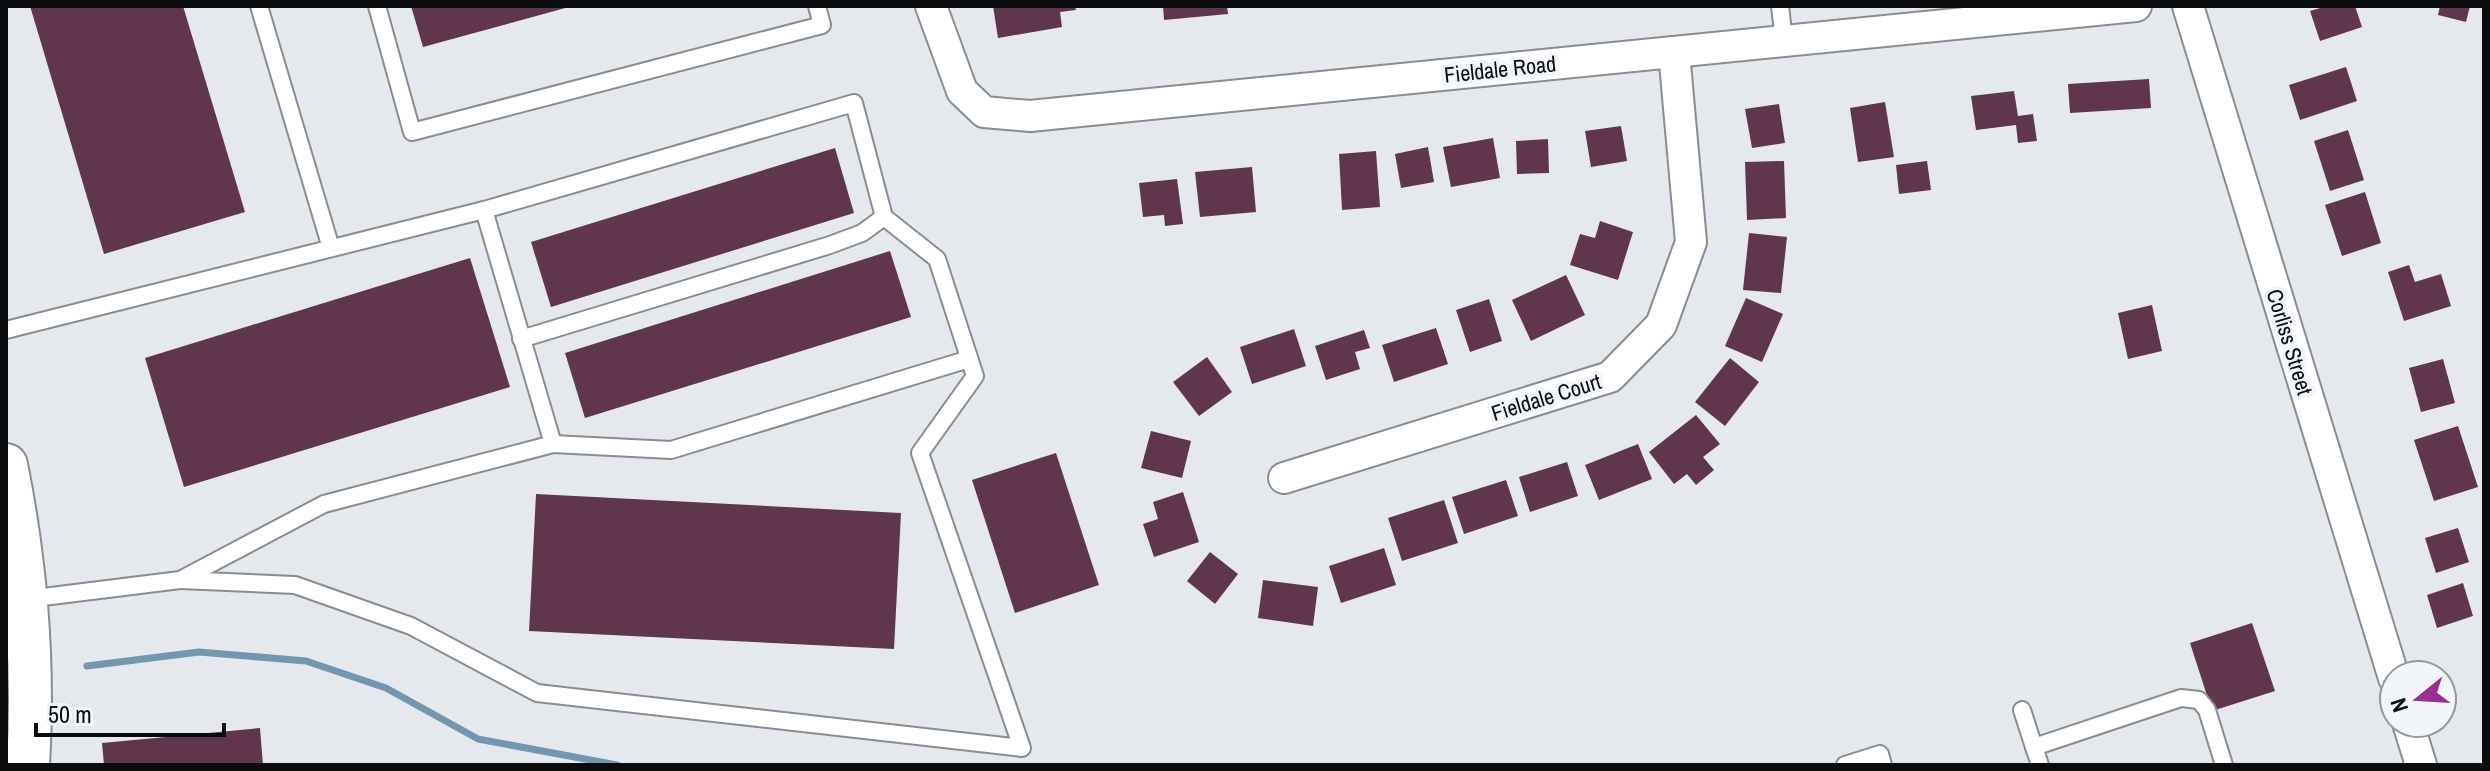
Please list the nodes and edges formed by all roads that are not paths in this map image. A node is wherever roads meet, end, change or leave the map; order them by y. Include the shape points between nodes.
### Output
1 (259, 6) edge
2 (377, 6) edge
3 (817, 6) edge
4 (931, 6) edge
5 (1780, 6) edge
6 (2136, 6) edge
7 (2188, 6) edge
8 (1784, 41) junction
9 (1674, 52) junction
10 (484, 210) junction
11 (884, 217) junction
12 (331, 248) junction
13 (6, 330) edge
14 (521, 339) junction
15 (969, 359) junction
16 (553, 444) junction
17 (6, 465) edge
18 (1284, 478) dead end
19 (181, 580) junction
20 (26, 599) junction
21 (2388, 659) edge
22 (2022, 710) dead end
23 (2413, 739) edge
24 (2034, 747) junction
25 (28, 765) edge
26 (1845, 765) edge
27 (1883, 765) edge
28 (2040, 765) edge
29 (2224, 765) edge
30 (2421, 765) edge

1 - 12 lane
2 - 3 lane via 412,132 822,25
4 - 9 street, Fieldale Road via 962,91 984,112 1030,116
5 - 8 lane
6 - 8 street, Fieldale Road
7 - 21 street, Corliss Street
8 - 9 street, Fieldale Road
9 - 18 street, Fieldale Court via 1691,242 1661,325 1610,377
10 - 11 lane via 854,103
10 - 12 lane
10 - 14 lane
11 - 14 lane via 862,233 830,245
11 - 15 lane via 937,259
12 - 13 lane
14 - 16 lane
15 - 16 lane via 671,450
15 - 19 lane via 975,376 920,453 1022,748 537,693 411,626 295,585
16 - 19 lane via 324,504
17 - 20 main road
19 - 20 lane
20 - 25 main road
22 - 24 lane
23 - 30 street
24 - 28 lane
24 - 29 lane via 2181,698 2199,700 2207,710
26 - 27 lane via 1880,754

